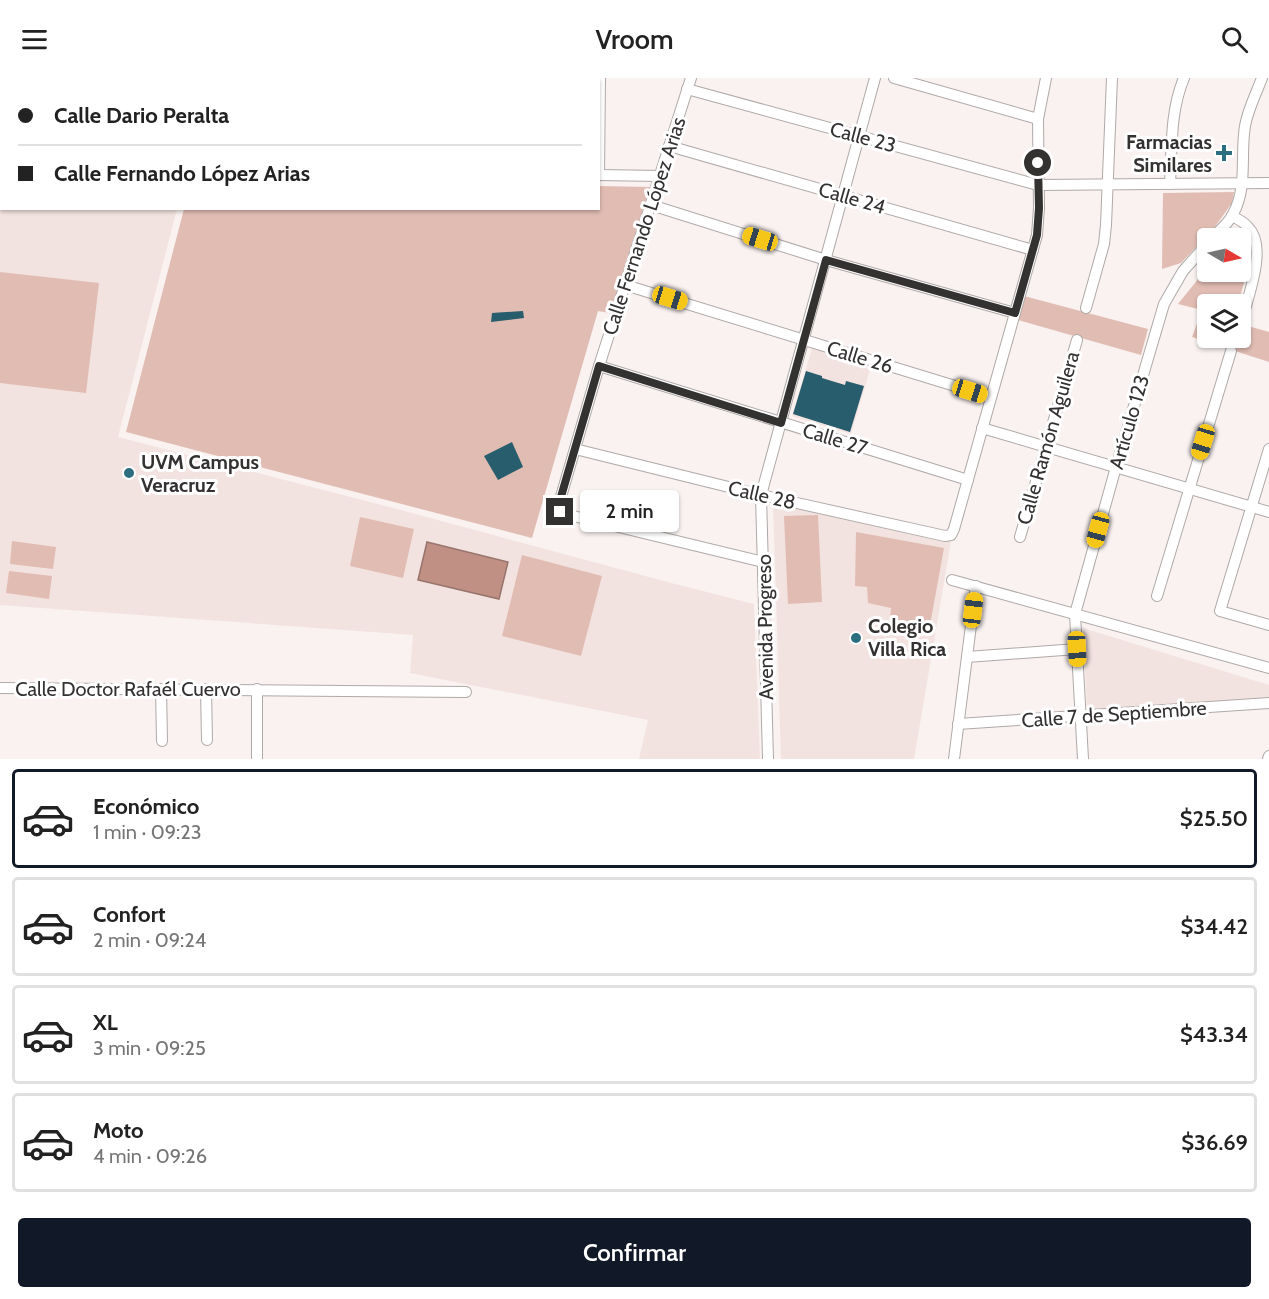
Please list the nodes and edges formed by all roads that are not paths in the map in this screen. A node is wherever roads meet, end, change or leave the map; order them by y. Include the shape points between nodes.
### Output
1 (691, 78) edge
2 (875, 78) edge
3 (894, 78) edge
4 (1046, 78) edge
5 (1112, 78) edge
6 (1184, 78) edge
7 (1262, 78) edge
8 (687, 89) junction
9 (1038, 119) junction
10 (859, 136) junction
11 (669, 146) junction
12 (600, 175) edge
13 (660, 176) junction
14 (1242, 183) junction
15 (1269, 183) edge
16 (1107, 184) junction
17 (1170, 184) junction
18 (1038, 185) junction
19 (843, 195) junction
20 (651, 205) junction
21 (1233, 216) junction
22 (1222, 228) edge
23 (1033, 250) junction
24 (1197, 255) edge
25 (826, 260) junction
26 (625, 285) junction
27 (1248, 294) edge
28 (1086, 308) dead end
29 (1015, 313) junction
30 (804, 339) junction
31 (1077, 340) dead end
32 (1231, 351) dead end
33 (599, 366) junction
34 (991, 398) junction
35 (781, 423) junction
36 (982, 428) junction
37 (1046, 446) junction
38 (574, 449) junction
39 (1269, 449) edge
40 (1116, 466) junction
41 (968, 480) junction
42 (1189, 488) junction
43 (761, 495) junction
44 (1251, 506) junction
45 (1269, 512) edge
46 (1020, 537) dead end
47 (763, 562) junction
48 (952, 580) dead end
49 (976, 586) junction
50 (1157, 596) dead end
51 (1075, 614) junction
52 (1269, 625) edge
53 (1077, 649) junction
54 (967, 657) junction
55 (1269, 668) edge
56 (0, 688) edge
57 (161, 689) junction
58 (206, 689) junction
59 (257, 689) junction
60 (466, 692) dead end
61 (1269, 704) edge
62 (1081, 716) junction
63 (958, 724) junction
64 (207, 740) dead end
65 (162, 741) dead end
66 (257, 759) edge
67 (768, 759) edge
68 (954, 759) edge
69 (1083, 759) edge

1 - 8 street, Calle Fernando López Arias
2 - 10 street, Avenida Progreso
3 - 9 street
4 - 9 street
5 - 16 street
6 - 17 street via 1173,115
7 - 14 street via 1245,128
8 - 10 street, Calle 23
8 - 11 street, Calle Fernando López Arias
9 - 18 street
10 - 18 street, Calle 23
10 - 19 street, Avenida Progreso
11 - 13 street, Calle Fernando López Arias
11 - 19 street, Calle 24
12 - 13 street
13 - 20 street, Calle Fernando López Arias
14 - 15 street, Calle 23
14 - 17 street, Calle 23
14 - 21 street
16 - 17 street, Calle 23
16 - 18 street, Calle 23
16 - 28 street via 1104,244
18 - 23 street
19 - 23 street, Calle 24
19 - 25 street, Avenida Progreso
20 - 25 street
20 - 26 street, Calle Fernando López Arias
21 - 22 street
21 - 27 street via 1250,227 1257,241 1257,260
23 - 29 street
24 - 40 street, Artículo 123 via 1164,303
25 - 29 street
25 - 30 street, Avenida Progreso
26 - 30 street, Calle 26
26 - 33 street, Calle Fernando López Arias
29 - 34 street
30 - 34 street, Calle 26
30 - 35 street, Avenida Progreso
31 - 37 street, Calle Ramón Aguilera
32 - 42 street
33 - 35 street, Calle 27
33 - 38 street, Calle Fernando López Arias
34 - 36 street
35 - 41 street, Calle 27
35 - 43 street, Avenida Progreso
36 - 37 street
36 - 41 street
37 - 40 street
37 - 46 street, Calle Ramón Aguilera
38 - 43 street, Calle 28
38 - 47 street, Calle Fernando López Arias via 558,507 560,512
39 - 44 street
40 - 42 street
40 - 51 street, Artículo 123
41 - 43 street, Calle 28 via 954,530 945,537
42 - 44 street
42 - 50 street
43 - 47 street, Avenida Progreso
44 - 45 street
44 - 52 street via 1220,610
47 - 67 street, Avenida Progreso
48 - 49 street
49 - 51 street
49 - 54 street
51 - 53 street, Artículo 123
51 - 55 street
53 - 54 street
53 - 62 street, Artículo 123
54 - 63 street
56 - 57 street, Calle Doctor Rafaél Cuervo
57 - 58 street, Calle Doctor Rafaél Cuervo
57 - 65 street
58 - 59 street, Calle Doctor Rafaél Cuervo
58 - 64 street
59 - 60 street, Calle Doctor Rafaél Cuervo
59 - 66 street
61 - 62 street, Calle 7 de Septiembre
62 - 63 street, Calle 7 de Septiembre
62 - 69 street, Artículo 123
63 - 68 street

